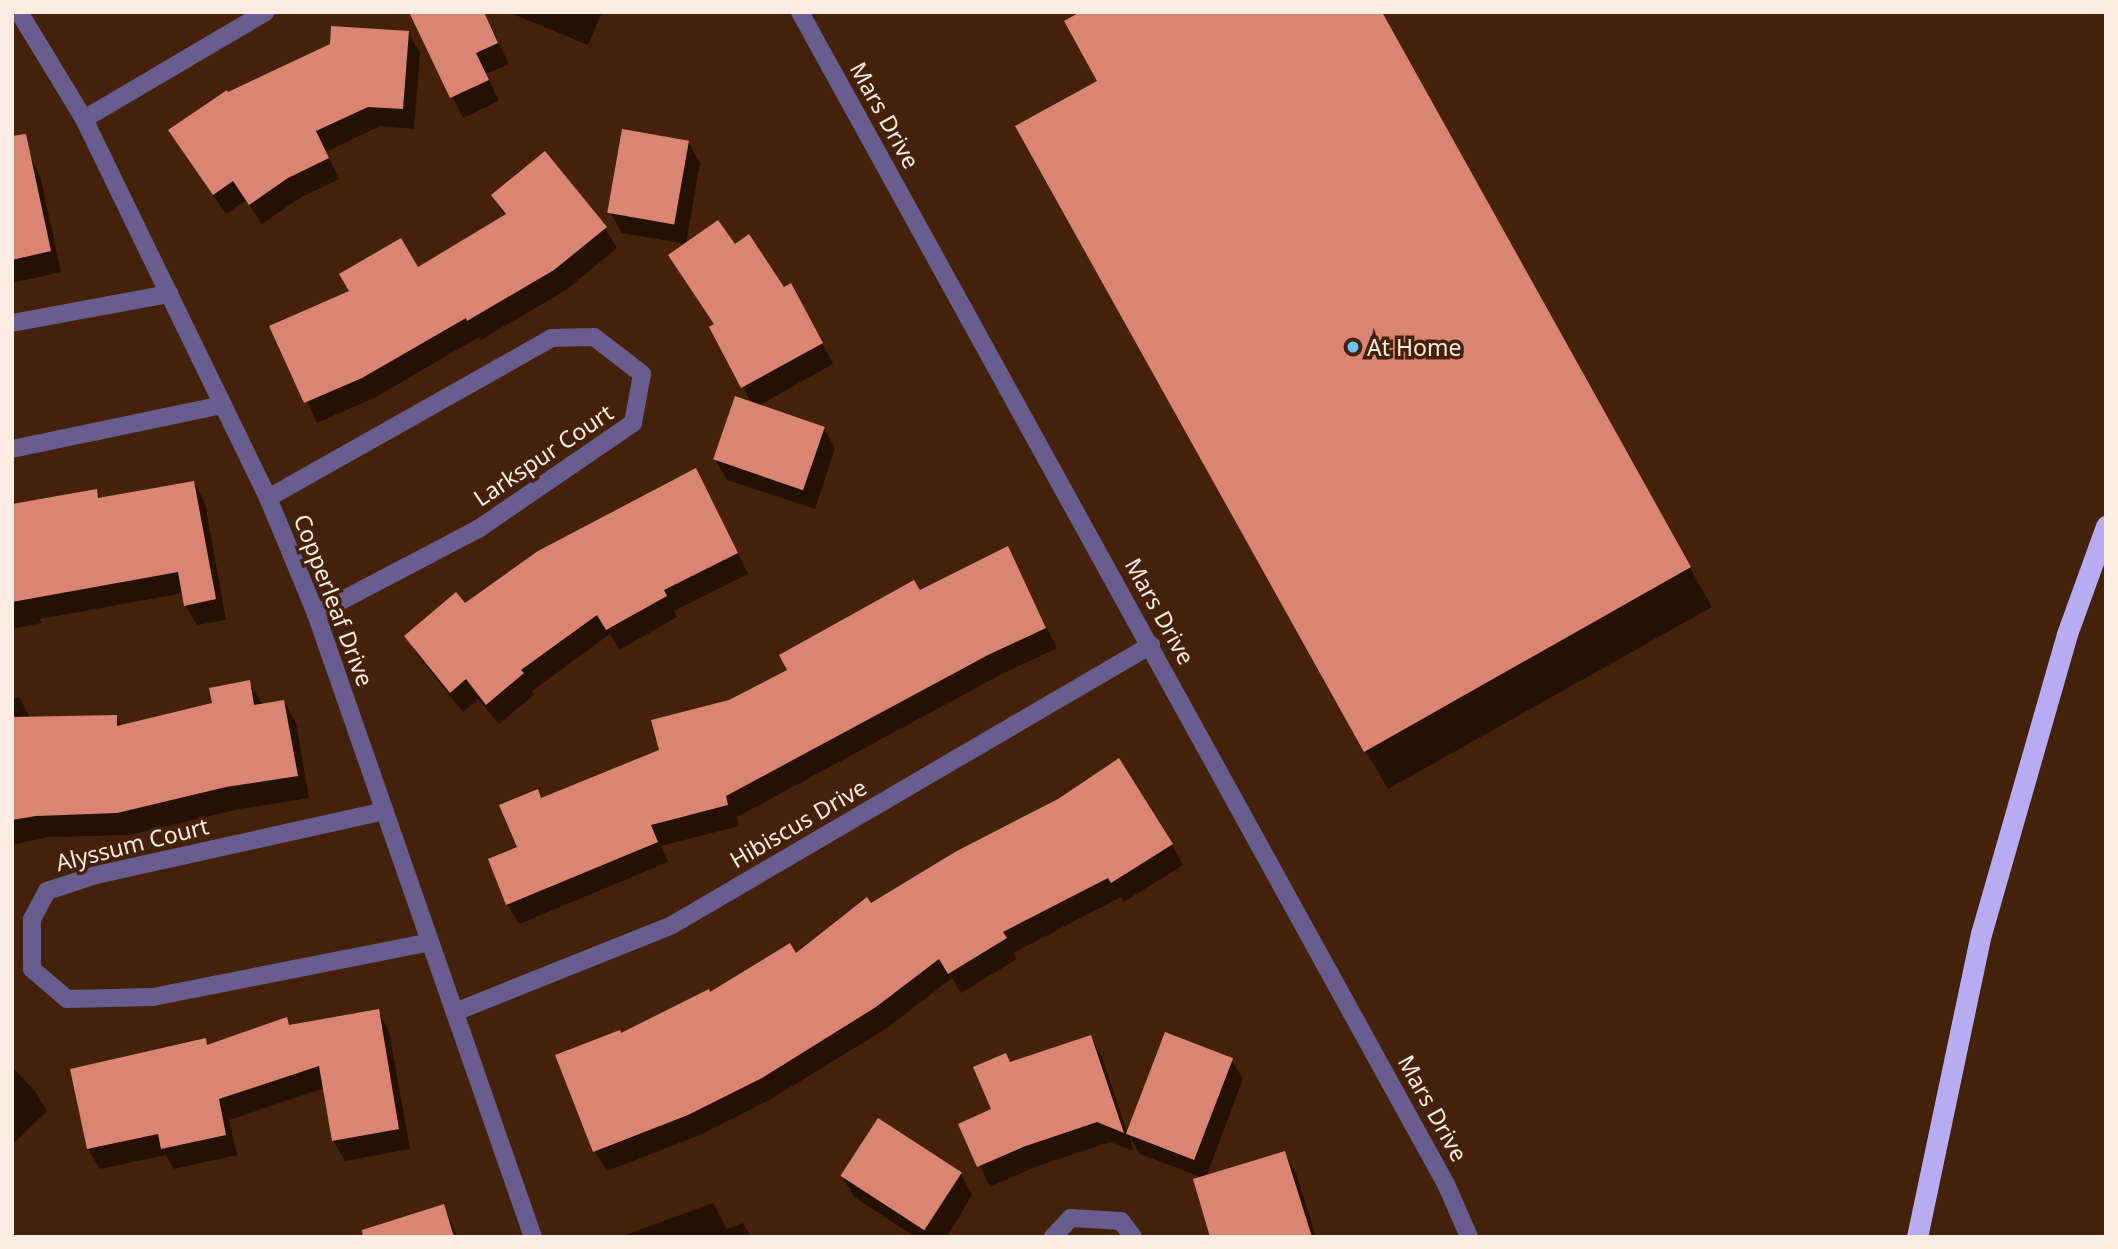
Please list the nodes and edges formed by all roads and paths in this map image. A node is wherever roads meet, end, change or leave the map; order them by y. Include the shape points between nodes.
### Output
1 (19, 12) edge
2 (266, 12) edge
3 (800, 12) edge
4 (84, 119) junction
5 (169, 294) junction
6 (12, 323) edge
7 (222, 405) junction
8 (12, 449) edge
9 (268, 498) junction
10 (2106, 526) edge
11 (316, 614) junction
12 (1150, 645) junction
13 (385, 811) junction
14 (430, 942) junction
15 (455, 1012) junction
16 (533, 1237) edge
17 (1053, 1237) edge
18 (1133, 1237) edge
19 (1469, 1237) edge
20 (1917, 1237) edge

1 - 4 street, Copperleaf Drive
2 - 4 street
3 - 12 street, Mars Drive
4 - 5 street, Copperleaf Drive
5 - 6 street
5 - 7 street, Copperleaf Drive
7 - 8 street
7 - 9 street, Copperleaf Drive
9 - 11 street, Copperleaf Drive
9 - 11 street, Larkspur Court via 552,338 594,337 642,374 634,424 478,529
10 - 20 highway via 2067,634 1981,934
11 - 13 street, Copperleaf Drive
12 - 15 street, Hibiscus Drive via 672,925
12 - 19 street, Mars Drive via 1446,1184
13 - 14 street, Copperleaf Drive
13 - 14 street, Alyssum Court via 96,875 47,891 32,919 32,969 67,999 153,997
14 - 15 street, Copperleaf Drive
15 - 16 street, Copperleaf Drive
17 - 18 street via 1071,1218 1121,1221

